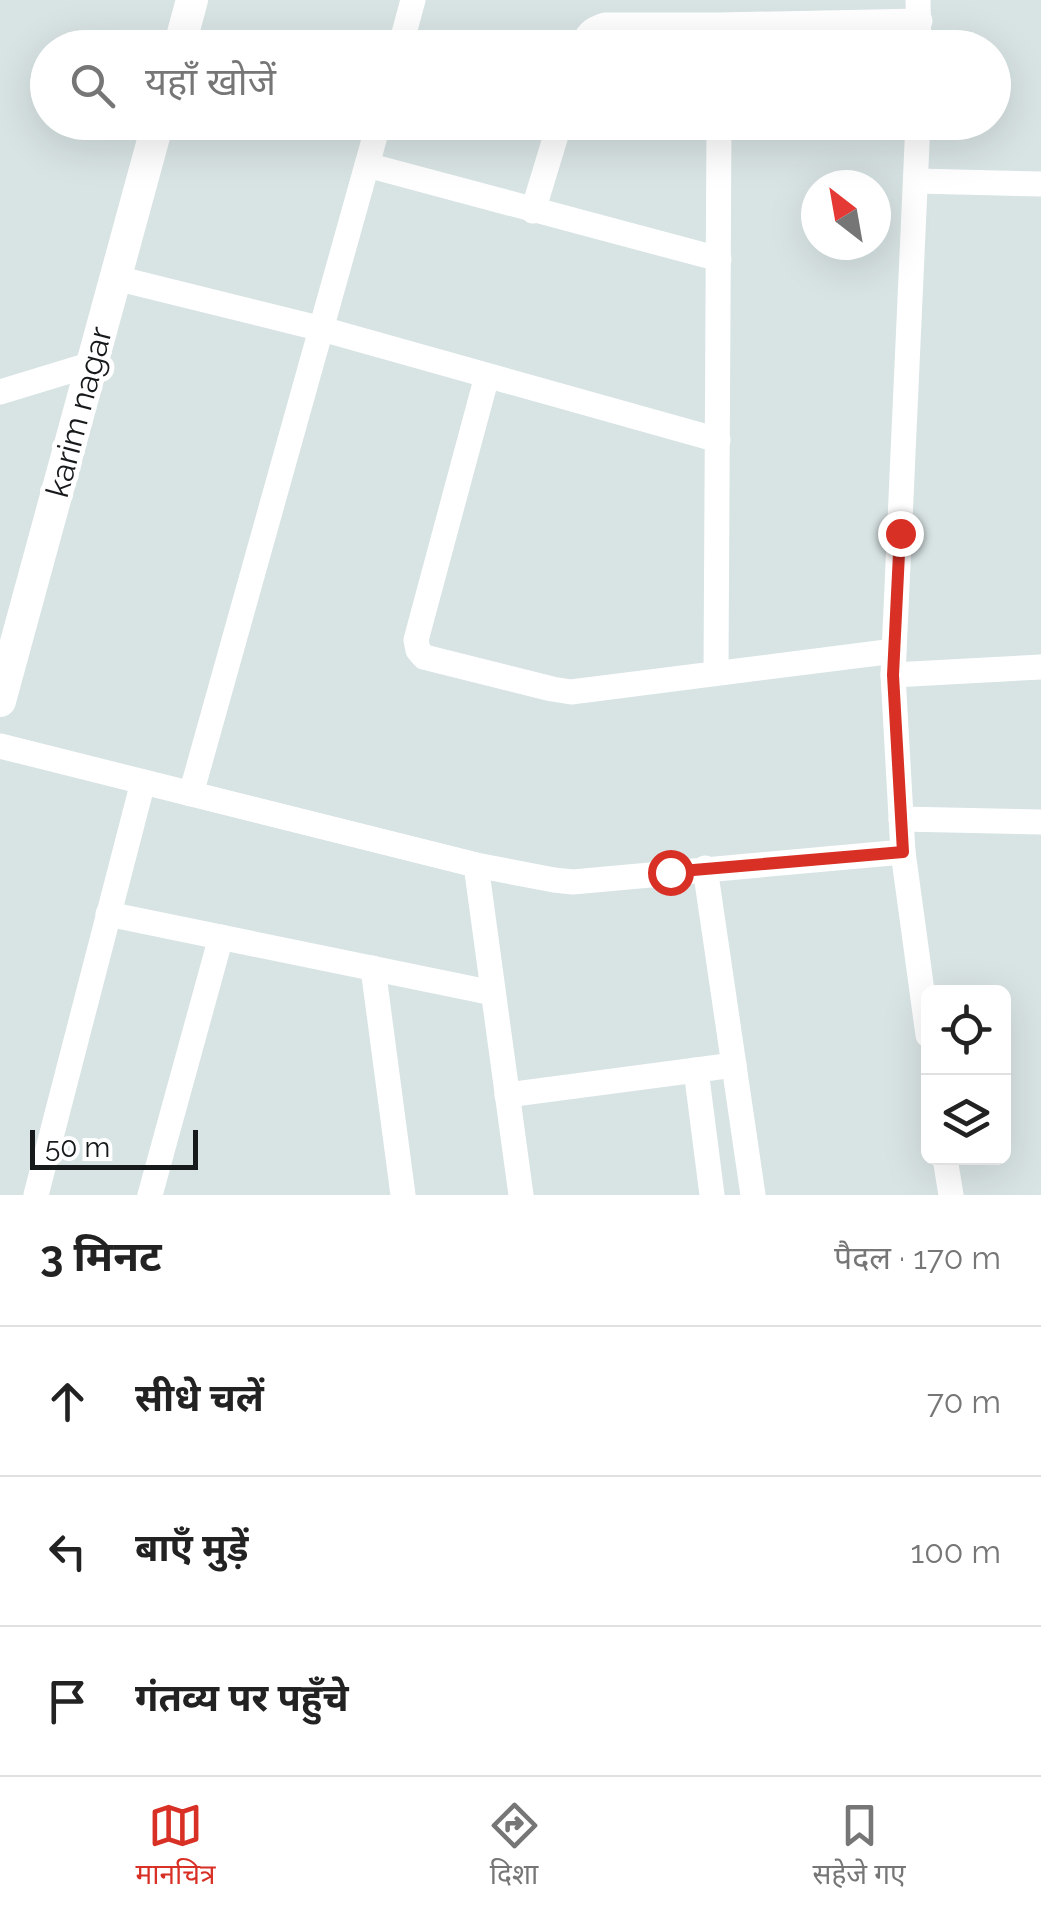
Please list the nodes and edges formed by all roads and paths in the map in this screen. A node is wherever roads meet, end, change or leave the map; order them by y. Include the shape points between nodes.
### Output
1 (192, 0) edge
2 (412, 0) edge
3 (919, 10) edge
4 (184, 30) edge
5 (404, 30) edge
6 (592, 30) edge
7 (657, 30) edge
8 (766, 30) edge
9 (153, 140) edge
10 (374, 140) edge
11 (555, 140) edge
12 (720, 140) edge
13 (918, 140) edge
14 (367, 165) junction
15 (917, 181) junction
16 (1041, 184) edge
17 (534, 210) junction
18 (719, 259) junction
19 (116, 278) junction
20 (322, 330) junction
21 (92, 364) junction
22 (487, 376) junction
23 (0, 392) edge
24 (718, 440) junction
25 (893, 663) junction
26 (1041, 668) edge
27 (716, 674) junction
28 (0, 701) edge
29 (0, 746) edge
30 (143, 782) junction
31 (191, 794) junction
32 (901, 820) junction
33 (1041, 822) edge
34 (903, 852) junction
35 (476, 865) junction
36 (705, 868) junction
37 (108, 914) junction
38 (221, 937) junction
39 (373, 968) junction
40 (921, 985) edge
41 (494, 993) junction
42 (734, 1065) junction
43 (696, 1070) junction
44 (508, 1094) junction
45 (947, 1165) edge
46 (36, 1195) edge
47 (150, 1195) edge
48 (403, 1195) edge
49 (521, 1195) edge
50 (712, 1195) edge
51 (753, 1195) edge
52 (950, 1195) edge

1 - 4 street
2 - 5 street
3 - 8 street
6 - 7 street
9 - 19 street, karim nagar
10 - 14 street
11 - 17 street
12 - 18 street
13 - 15 street
14 - 17 street
14 - 20 street
15 - 16 street
15 - 25 street
17 - 18 street
18 - 24 street
19 - 20 street
19 - 21 street, karim nagar
20 - 22 street
20 - 31 street
21 - 23 street
21 - 28 street, karim nagar
22 - 24 street
22 - 27 street via 418,650 424,657 571,692
24 - 27 street
25 - 26 street
25 - 27 street
25 - 32 street
29 - 30 street
30 - 31 street
30 - 37 street
31 - 35 street
32 - 33 street
32 - 34 street
34 - 36 street
34 - 40 street
35 - 36 street via 573,882
35 - 41 street
36 - 42 street
37 - 38 street
37 - 46 street
38 - 39 street
38 - 47 street
39 - 41 street
39 - 48 street
41 - 44 street
42 - 43 street
42 - 51 street
43 - 44 street
43 - 50 street
44 - 49 street
45 - 52 street

